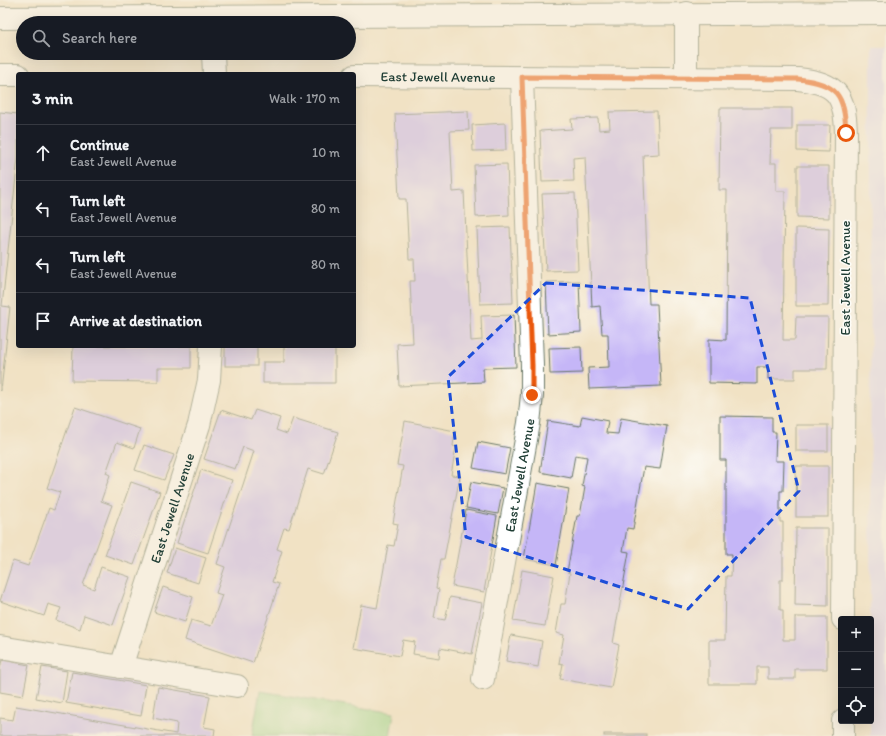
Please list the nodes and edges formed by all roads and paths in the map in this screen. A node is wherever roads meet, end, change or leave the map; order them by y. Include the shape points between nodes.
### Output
1 (625, 7) edge
2 (396, 8) edge
3 (212, 14) edge
4 (686, 14) junction
5 (886, 14) edge
6 (106, 16) edge
7 (0, 18) edge
8 (16, 18) edge
9 (213, 60) edge
10 (214, 72) edge
11 (0, 75) edge
12 (16, 75) edge
13 (356, 76) edge
14 (522, 77) junction
15 (686, 78) junction
16 (211, 348) edge
17 (843, 616) edge
18 (0, 646) edge
19 (121, 667) junction
20 (483, 679) dead end
21 (237, 686) dead end
22 (843, 724) edge
23 (843, 736) edge

1 - 2 street
1 - 4 street
2 - 3 street
3 - 6 street
4 - 5 street
4 - 15 street
7 - 8 street
9 - 10 street
11 - 12 street
13 - 14 street, East Jewell Avenue
14 - 15 street, East Jewell Avenue
14 - 20 street, East Jewell Avenue via 532,395
15 - 17 street, East Jewell Avenue via 814,81 835,90 843,104 846,133
16 - 19 street, East Jewell Avenue via 209,380 201,419
18 - 19 street
19 - 21 street
22 - 23 street

